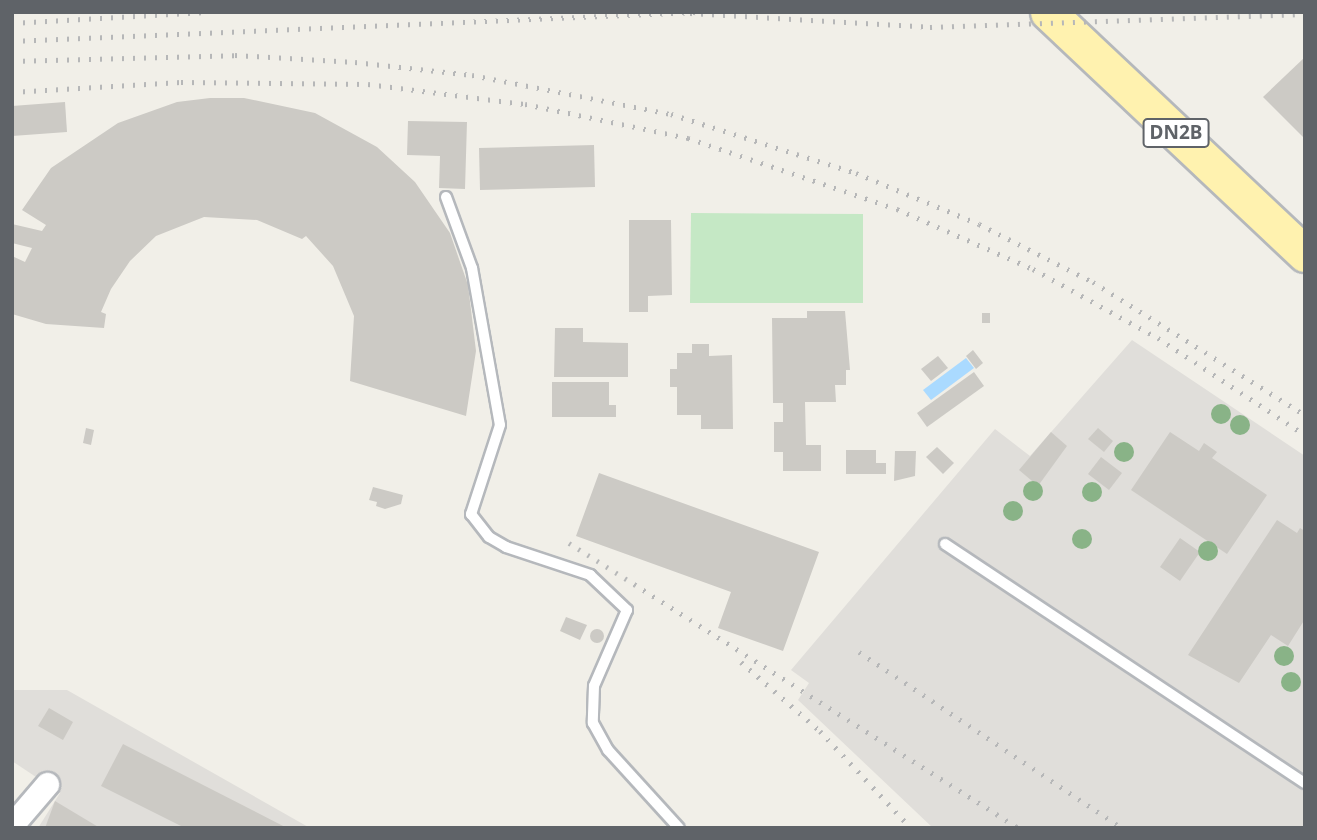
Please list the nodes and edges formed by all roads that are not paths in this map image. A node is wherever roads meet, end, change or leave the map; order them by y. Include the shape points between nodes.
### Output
1 (1048, 12) edge
2 (446, 197) dead end
3 (1305, 254) edge
4 (945, 544) dead end
5 (1305, 783) edge
6 (47, 784) dead end
7 (12, 825) edge
8 (679, 828) edge

1 - 3 main road, DN2B
2 - 8 lane via 472,268 500,425 471,514 489,537 506,547 590,575 627,610 594,686 593,723 608,750
4 - 5 lane
6 - 7 street

